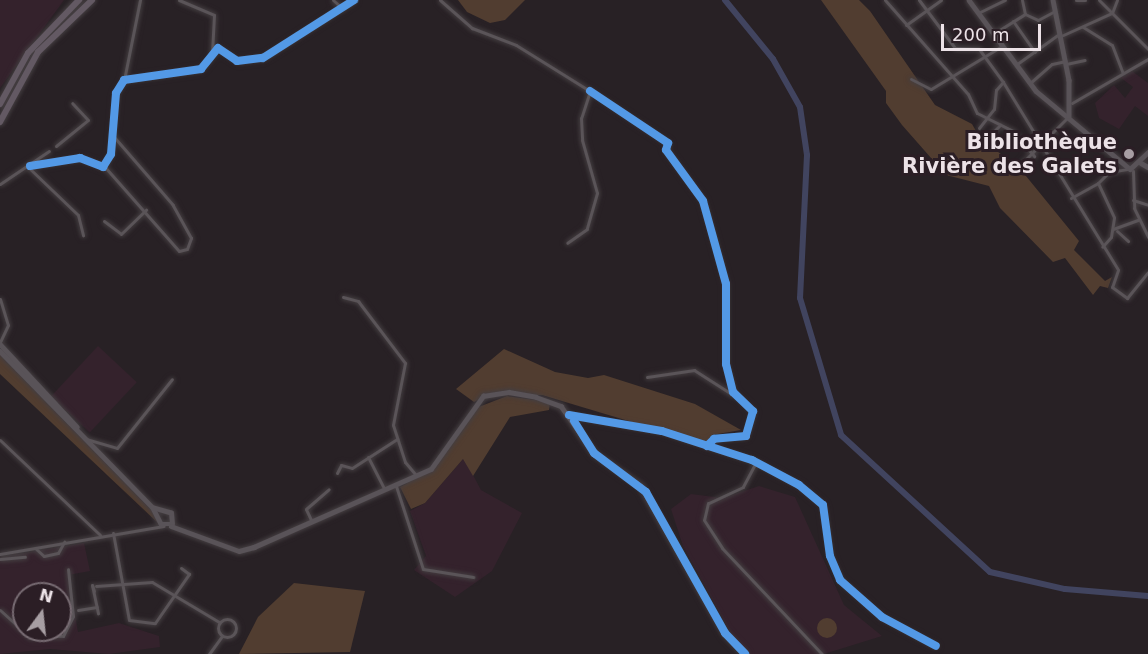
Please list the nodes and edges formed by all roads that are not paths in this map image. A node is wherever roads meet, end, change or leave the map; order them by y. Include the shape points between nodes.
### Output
1 (79, 0) edge
2 (92, 0) edge
3 (140, 0) edge
4 (179, 0) edge
5 (333, 0) edge
6 (354, 0) edge
7 (440, 0) edge
8 (885, 0) edge
9 (919, 0) edge
10 (941, 0) edge
11 (969, 0) edge
12 (1005, 0) edge
13 (1022, 0) edge
14 (1053, 0) edge
15 (1085, 0) edge
16 (1099, 0) edge
17 (1117, 0) edge
18 (1077, 2) edge
19 (926, 9) junction
20 (343, 10) junction
21 (1053, 12) junction
22 (978, 13) junction
23 (1112, 13) junction
24 (1025, 14) junction
25 (1014, 21) junction
26 (906, 25) junction
27 (1082, 26) junction
28 (992, 34) junction
29 (1059, 35) junction
30 (1002, 46) junction
31 (1148, 49) edge
32 (1035, 52) junction
33 (984, 54) junction
34 (1148, 59) edge
35 (1085, 60) dead end
36 (1066, 63) junction
37 (210, 64) junction
38 (1015, 66) junction
39 (1123, 73) junction
40 (948, 77) junction
41 (911, 79) dead end
42 (124, 80) junction
43 (1004, 82) junction
44 (1030, 84) junction
45 (590, 91) junction
46 (72, 102) dead end
47 (1072, 103) junction
48 (0, 104) edge
49 (1069, 116) junction
50 (987, 118) junction
51 (0, 122) edge
52 (1000, 125) junction
53 (979, 128) dead end
54 (113, 136) junction
55 (989, 136) dead end
56 (56, 146) dead end
57 (1042, 147) junction
58 (49, 151) dead end
59 (1148, 152) edge
60 (1034, 156) junction
61 (1141, 163) junction
62 (104, 166) junction
63 (29, 167) junction
64 (1148, 167) edge
65 (1131, 170) junction
66 (1014, 171) dead end
67 (1098, 183) junction
68 (0, 184) edge
69 (1071, 198) junction
70 (1133, 200) junction
71 (1148, 205) edge
72 (146, 210) junction
73 (1139, 220) junction
74 (104, 221) dead end
75 (1113, 229) junction
76 (83, 235) dead end
77 (1148, 237) edge
78 (1128, 241) dead end
79 (567, 243) dead end
80 (1102, 247) junction
81 (1148, 273) edge
82 (343, 297) dead end
83 (0, 299) edge
84 (0, 343) edge
85 (0, 351) edge
86 (647, 377) dead end
87 (172, 379) dead end
88 (735, 396) junction
89 (581, 413) junction
90 (569, 415) junction
91 (574, 421) junction
92 (85, 438) junction
93 (397, 439) junction
94 (0, 440) edge
95 (707, 446) junction
96 (368, 457) junction
97 (755, 464) junction
98 (336, 473) dead end
99 (417, 477) junction
100 (396, 486) junction
101 (329, 489) dead end
102 (385, 490) junction
103 (153, 508) junction
104 (165, 512) junction
105 (174, 519) junction
106 (161, 522) junction
107 (312, 522) junction
108 (171, 526) junction
109 (183, 528) junction
110 (113, 533) junction
111 (100, 535) junction
112 (64, 542) junction
113 (35, 548) junction
114 (0, 554) edge
115 (25, 557) dead end
116 (0, 559) edge
117 (181, 568) dead end
118 (68, 569) dead end
119 (473, 577) dead end
120 (123, 581) junction
121 (176, 593) junction
122 (97, 607) junction
123 (0, 610) edge
124 (78, 610) dead end
125 (98, 614) dead end
126 (219, 622) junction
127 (222, 636) junction
128 (936, 646) dead end
129 (209, 654) edge
130 (746, 654) edge
131 (822, 654) edge

1 - 48 highway via 28,53
2 - 51 highway via 38,51
3 - 42 street
4 - 37 street via 215,18
5 - 20 street
6 - 20 street
7 - 45 street via 472,28 516,45
8 - 26 street
9 - 19 street
10 - 19 street
11 - 22 main road
12 - 22 street
13 - 24 street
14 - 21 main road
15 - 18 street
16 - 23 street
17 - 23 street
19 - 26 street
19 - 33 street via 954,48 977,47
20 - 37 street via 263,58 237,61 218,48
21 - 24 street via 1038,20
21 - 29 main road
22 - 28 main road
23 - 27 street
23 - 31 street
24 - 25 street
25 - 28 street
25 - 32 street
26 - 40 street
27 - 29 street
27 - 39 street via 1116,50
28 - 30 main road
29 - 32 street
29 - 36 main road
30 - 33 street
30 - 38 main road
32 - 38 street
33 - 40 street
33 - 43 street
34 - 39 street
35 - 36 street
36 - 44 street via 1052,64
36 - 47 main road
37 - 42 street
38 - 44 main road
39 - 47 street
40 - 41 street via 931,89
40 - 50 street
42 - 54 street via 116,93
43 - 50 street
43 - 57 street
44 - 49 main road
45 - 79 street via 581,118 582,140 597,189 587,229
45 - 88 street via 668,143 666,150 703,201 726,284 726,364
46 - 56 street via 88,120
47 - 49 main road
49 - 57 street
49 - 65 main road
50 - 52 street
50 - 53 street
52 - 55 street
52 - 60 street via 1016,134
54 - 62 street
54 - 72 street via 173,205 189,231 189,247 179,251
57 - 60 street
57 - 69 street
58 - 63 street
59 - 61 main road
60 - 66 street
61 - 64 main road
61 - 65 main road
62 - 63 street via 97,168 80,158
62 - 72 street
63 - 68 street
63 - 76 street via 78,215
65 - 67 street via 1109,172
65 - 70 street
67 - 69 street
67 - 75 street via 1113,212
69 - 80 street
70 - 71 street
70 - 73 street
72 - 74 street via 121,234
73 - 75 street
73 - 77 street
75 - 78 street
75 - 80 street
80 - 81 street via 1118,270 1112,287 1127,298
82 - 93 street via 358,301 405,363 393,425
83 - 84 street via 8,325
84 - 92 main road
85 - 92 main road
86 - 88 street via 694,370
87 - 92 street via 121,445
88 - 95 street via 753,408 751,431 740,440 714,440
89 - 90 street
89 - 91 street
89 - 95 street via 633,422
90 - 91 main road
90 - 99 main road via 536,397 486,395 438,462
91 - 130 main road via 594,453 646,492 725,633
92 - 103 main road
93 - 96 street
93 - 99 street via 405,462
94 - 111 street
95 - 97 street
96 - 98 street via 352,468 341,465
96 - 102 street
97 - 128 street via 786,477 822,502 831,558 852,593 882,617
97 - 131 street via 743,488 708,503 704,520 722,548
99 - 100 main road
100 - 102 main road
100 - 119 street via 423,570
101 - 107 street via 306,509
102 - 107 main road
103 - 104 main road
103 - 106 main road
104 - 105 main road
104 - 106 main road
105 - 108 main road
105 - 109 main road
106 - 108 main road
106 - 110 street via 153,527
107 - 109 main road via 239,551
108 - 109 main road
110 - 111 street
110 - 120 street
111 - 112 street
112 - 113 street
112 - 113 street via 58,553 44,556
113 - 114 street
115 - 116 street
117 - 121 street via 189,574
118 - 123 street via 73,615 63,636 30,637
120 - 121 street via 152,582
120 - 121 street via 129,620 155,623
120 - 122 street via 95,589
121 - 126 street
122 - 124 street
122 - 125 street
126 - 127 street
126 - 127 street via 230,619 236,627 231,636
127 - 129 street

